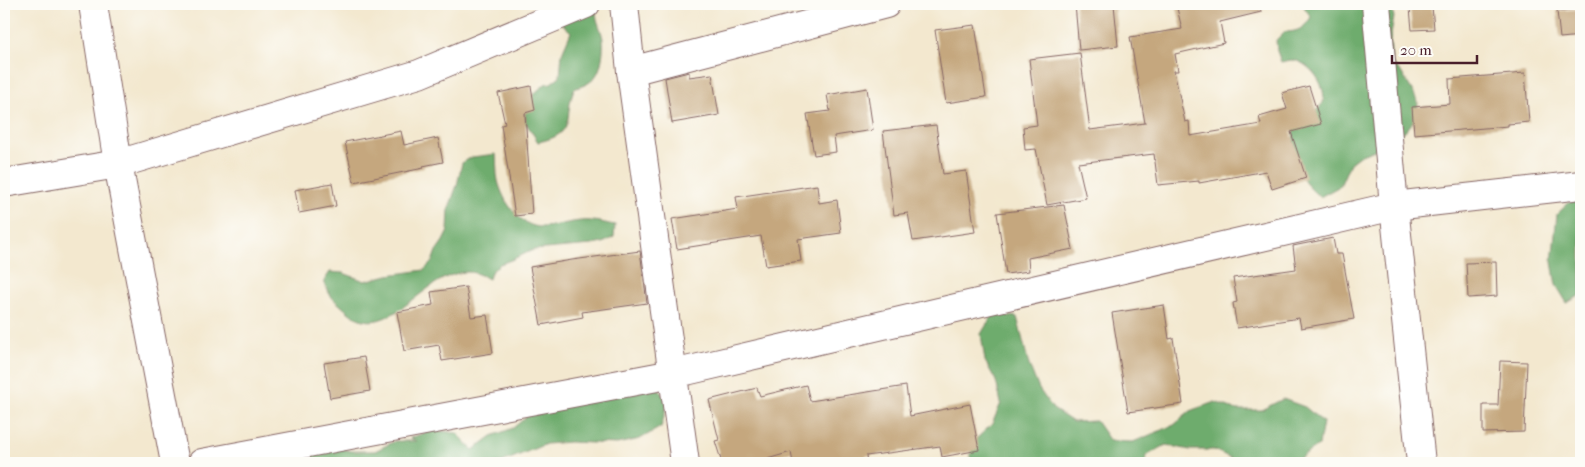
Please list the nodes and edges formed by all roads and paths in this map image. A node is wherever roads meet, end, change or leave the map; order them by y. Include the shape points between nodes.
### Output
1 (93, 4) edge
2 (586, 4) edge
3 (624, 4) edge
4 (886, 4) edge
5 (1376, 4) edge
6 (631, 71) junction
7 (118, 164) junction
8 (4, 183) edge
9 (1581, 185) edge
10 (1394, 206) junction
11 (673, 374) junction
12 (174, 463) edge
13 (202, 463) edge
14 (685, 463) edge
15 (1421, 463) edge

1 - 7 street
2 - 7 street via 419,74
3 - 6 street
4 - 6 street
5 - 10 street
6 - 11 street
7 - 8 street
7 - 12 street
9 - 10 street
10 - 11 street
10 - 15 street
11 - 13 street
11 - 14 street

